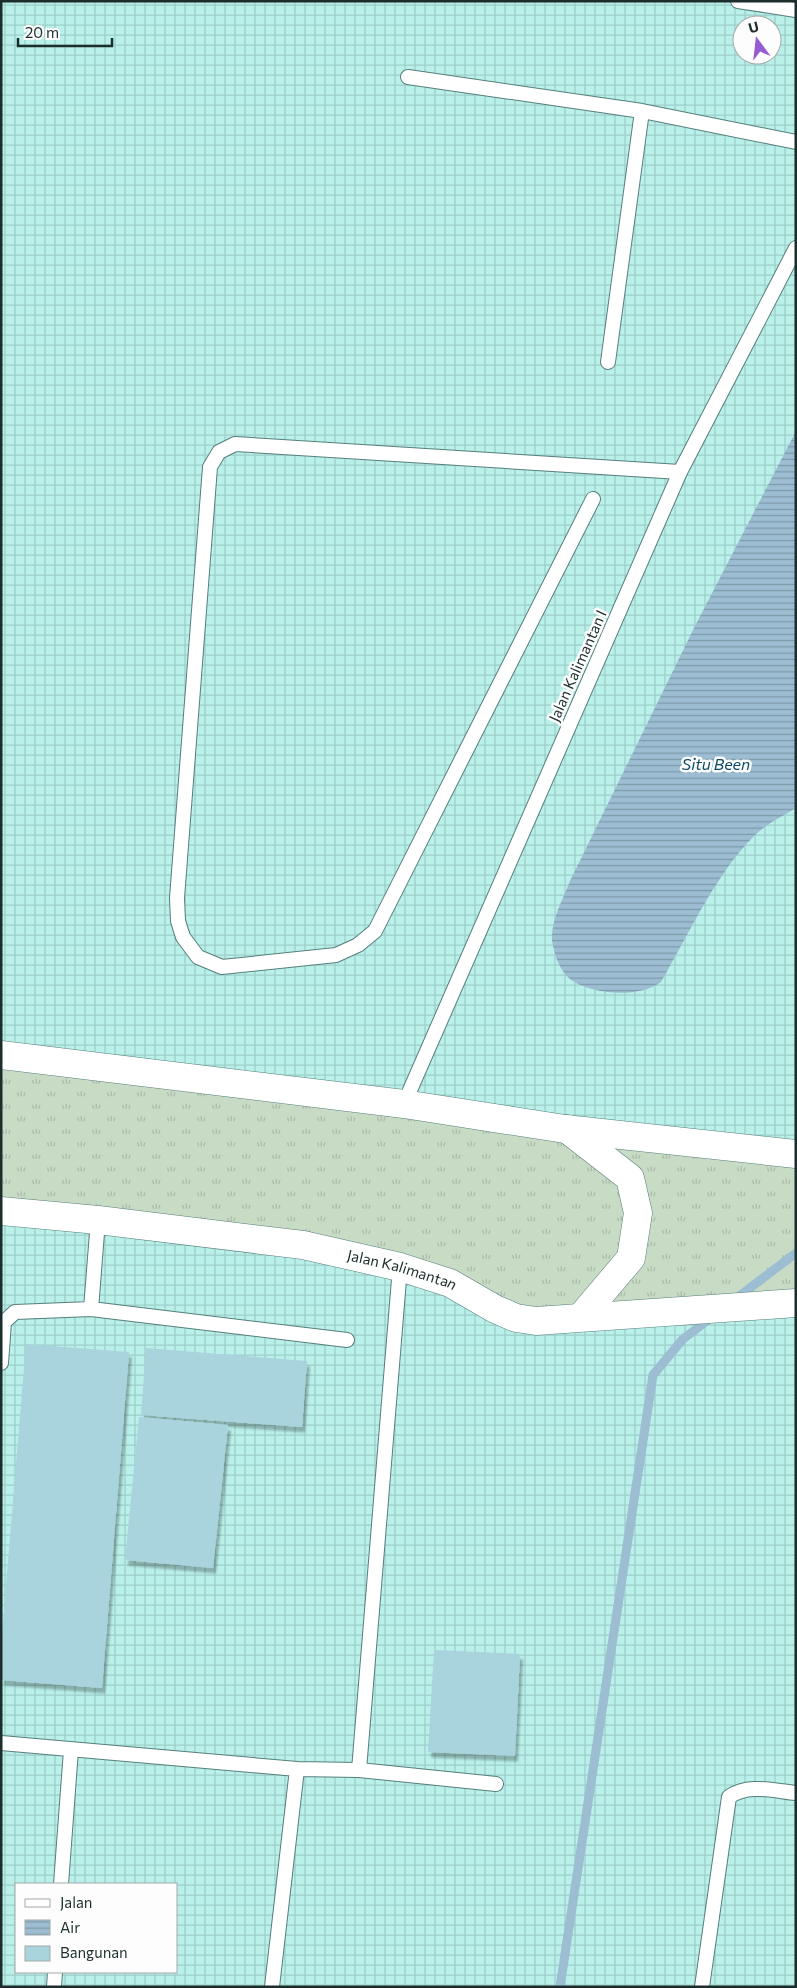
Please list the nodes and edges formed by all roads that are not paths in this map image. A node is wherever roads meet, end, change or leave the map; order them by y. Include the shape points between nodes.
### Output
1 (738, 1) edge
2 (796, 10) edge
3 (408, 77) dead end
4 (642, 111) junction
5 (796, 142) edge
6 (796, 248) edge
7 (608, 362) dead end
8 (680, 472) junction
9 (593, 499) dead end
10 (1, 1055) edge
11 (404, 1104) junction
12 (565, 1129) junction
13 (792, 1153) edge
14 (1, 1211) edge
15 (98, 1220) junction
16 (400, 1267) junction
17 (790, 1303) edge
18 (91, 1309) junction
19 (581, 1317) junction
20 (347, 1340) dead end
21 (1, 1363) edge
22 (1, 1743) edge
23 (71, 1750) junction
24 (297, 1769) junction
25 (359, 1770) junction
26 (496, 1784) dead end
27 (796, 1793) edge
28 (61, 1883) edge
29 (55, 1973) edge
30 (54, 1987) edge
31 (272, 1987) edge
32 (702, 1987) edge

1 - 2 lane
3 - 4 lane
4 - 5 lane
4 - 7 lane
6 - 8 lane, Jalan Kalimantan I
8 - 9 lane via 235,444 219,452 210,467 176,898 183,937 198,956 222,967 336,955 358,945 375,931
8 - 11 lane, Jalan Kalimantan I
10 - 11 street
11 - 12 street
12 - 13 street
12 - 19 street via 630,1178 638,1213 631,1258
14 - 15 street, Jalan Kalimantan
15 - 16 street, Jalan Kalimantan via 303,1245
15 - 18 lane
16 - 19 street, Jalan Kalimantan via 450,1283 516,1318 536,1321
16 - 25 lane
17 - 19 street, Jalan Kalimantan
18 - 20 lane
18 - 21 lane via 16,1312 4,1322
22 - 23 lane
23 - 24 lane
23 - 28 lane
24 - 25 lane
24 - 31 lane
25 - 26 lane
27 - 32 lane via 750,1788 729,1797
29 - 30 lane

